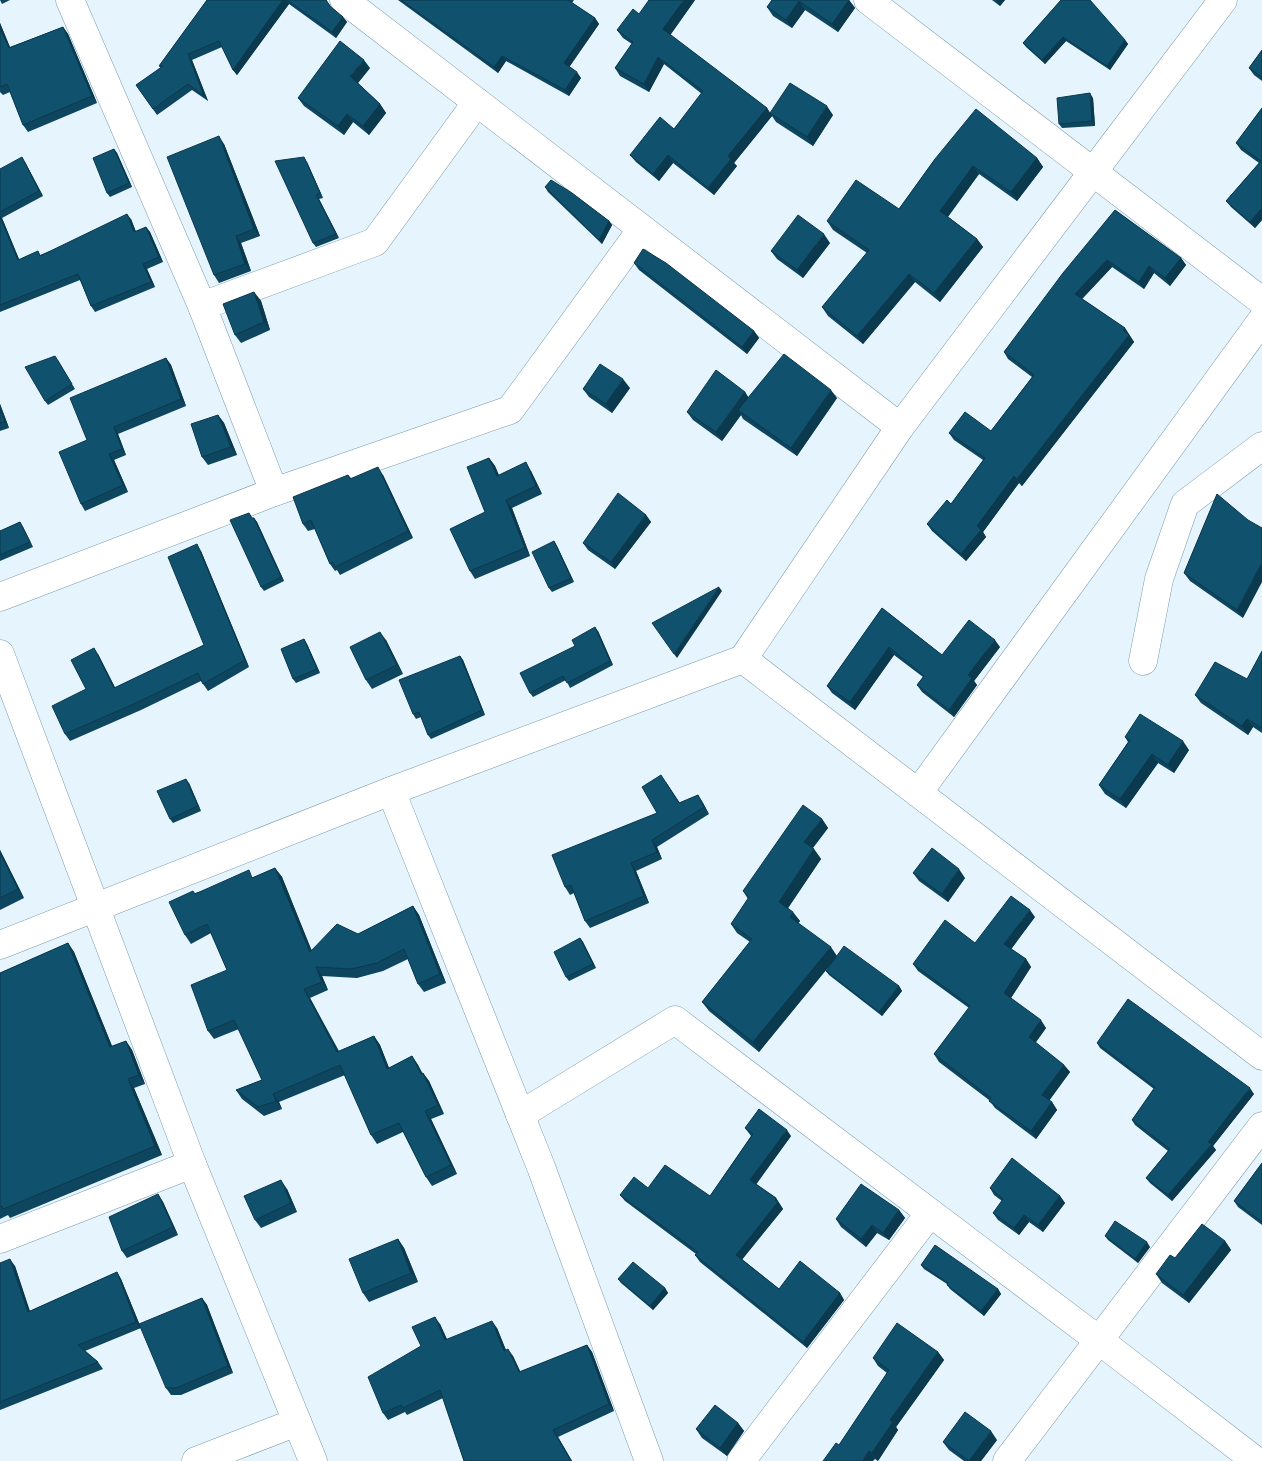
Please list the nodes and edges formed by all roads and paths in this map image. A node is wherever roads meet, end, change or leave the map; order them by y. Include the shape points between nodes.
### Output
1 (70, 0) edge
2 (344, 0) edge
3 (868, 0) edge
4 (1223, 0) edge
5 (477, 102) junction
6 (1092, 173) junction
7 (642, 229) junction
8 (1262, 301) edge
9 (202, 306) junction
10 (1262, 320) edge
11 (900, 427) junction
12 (1262, 446) edge
13 (274, 492) junction
14 (0, 597) edge
15 (0, 654) edge
16 (743, 659) junction
17 (1143, 660) dead end
18 (391, 791) junction
19 (918, 793) junction
20 (97, 907) junction
21 (0, 945) edge
22 (1262, 1056) edge
23 (520, 1115) junction
24 (1262, 1126) edge
25 (192, 1164) junction
26 (930, 1214) junction
27 (0, 1239) edge
28 (1100, 1341) junction
29 (297, 1422) junction
30 (196, 1461) edge
31 (313, 1461) edge
32 (648, 1461) edge
33 (741, 1461) edge
34 (1007, 1461) edge
35 (1256, 1461) edge

1 - 9 street
2 - 5 street
3 - 6 street
4 - 6 street
5 - 7 street
5 - 9 street via 375,242
6 - 8 street
6 - 11 street
7 - 11 street
7 - 13 street via 510,410
9 - 13 street
10 - 19 street
11 - 16 street
12 - 17 street via 1185,504 1159,579
13 - 14 street
15 - 20 street
16 - 18 street
16 - 19 street
18 - 20 street
18 - 23 street
19 - 22 street
20 - 21 street
20 - 25 street
23 - 26 street via 675,1020
23 - 32 street
24 - 28 street
25 - 27 street
25 - 29 street
26 - 28 street
26 - 33 street
28 - 34 street
28 - 35 street
29 - 30 street
29 - 31 street

